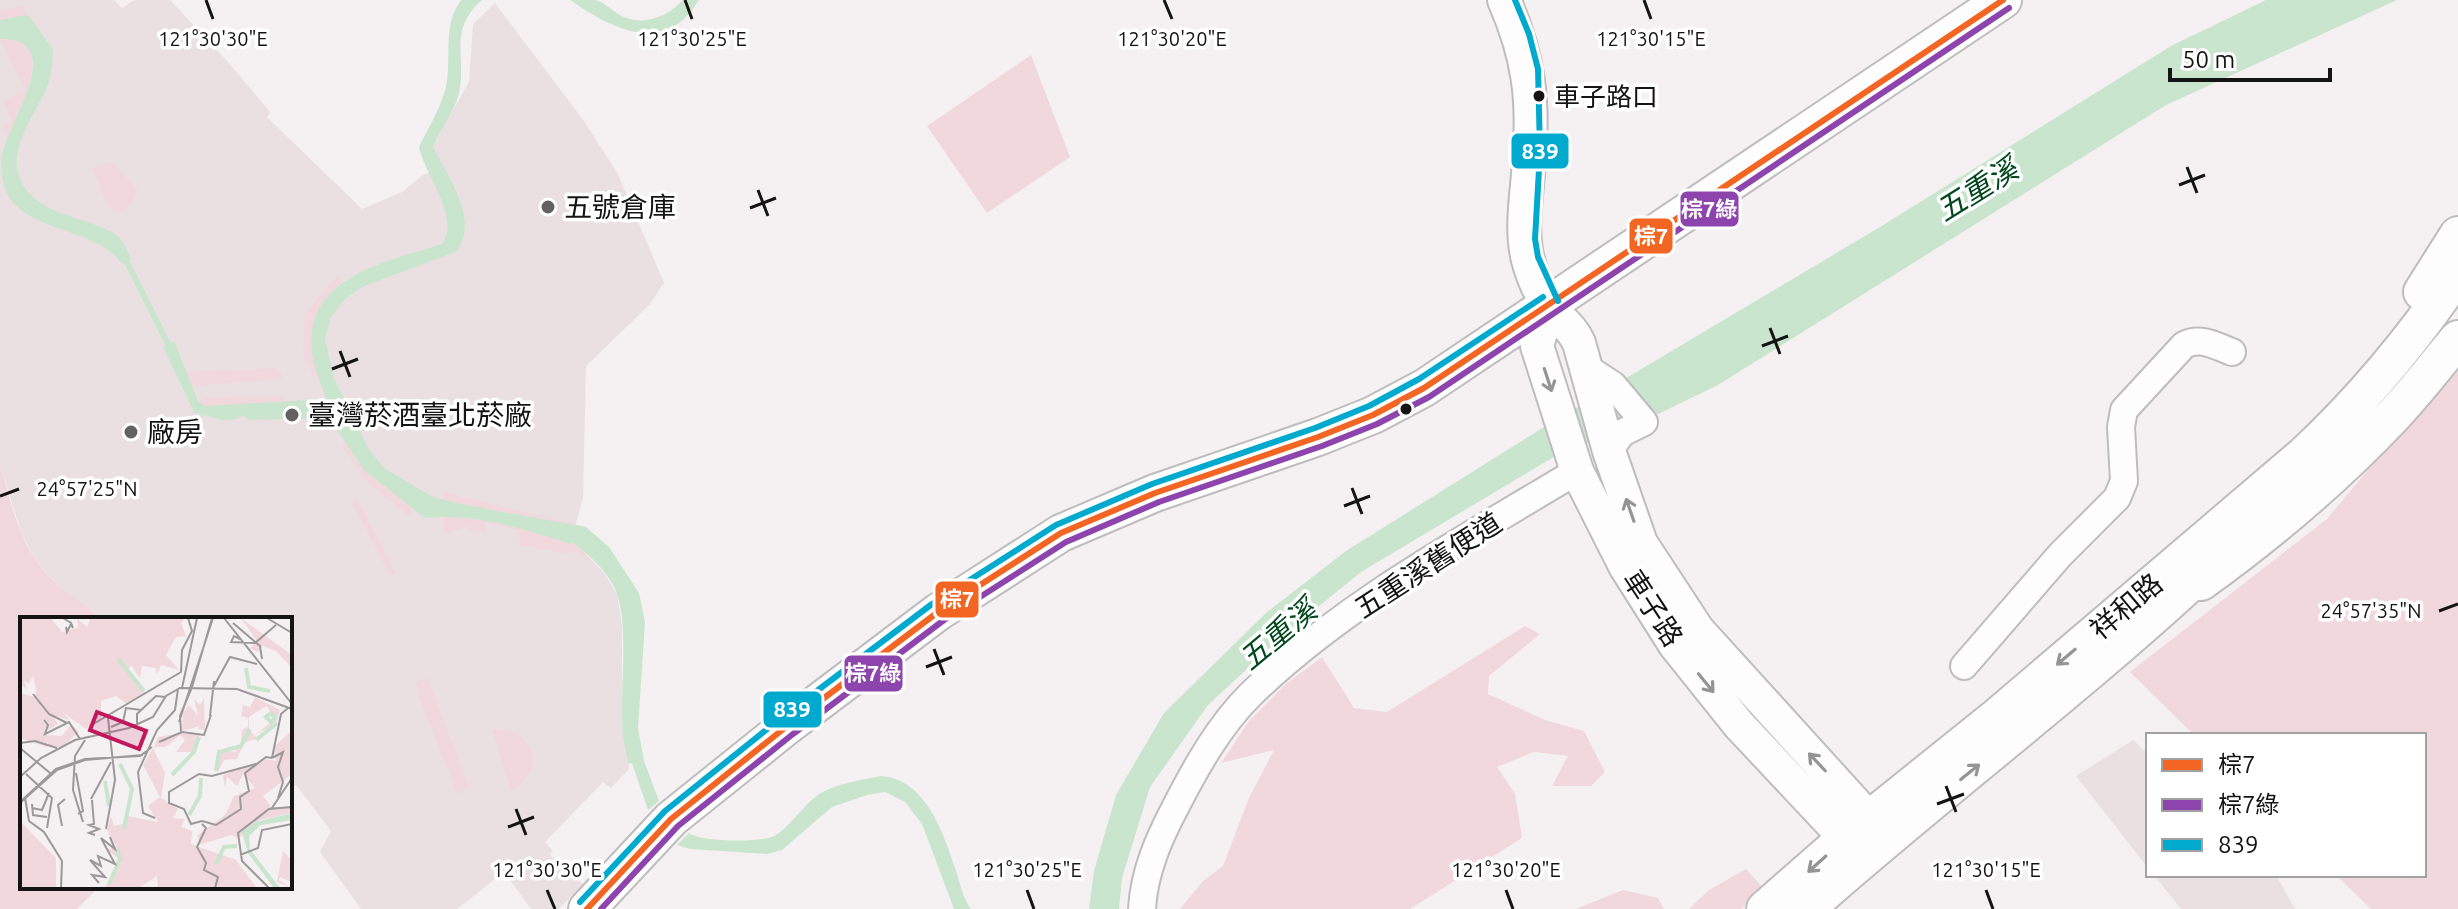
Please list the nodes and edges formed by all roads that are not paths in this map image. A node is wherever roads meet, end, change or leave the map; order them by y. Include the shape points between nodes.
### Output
1 (1504, 0) edge
2 (2003, 0) edge
3 (2458, 235) edge
4 (2458, 273) edge
5 (2458, 301) edge
6 (1549, 305) junction
7 (2458, 339) edge
8 (2232, 352) dead end
9 (1577, 471) junction
10 (2190, 552) junction
11 (2164, 608) junction
12 (1964, 666) dead end
13 (1867, 839) junction
14 (587, 909) edge
15 (1142, 909) edge
16 (1765, 909) edge
17 (1806, 909) edge

1 - 6 street, 車子路 via 1528,70 1526,249
2 - 6 main road
3 - 10 main road via 2397,331 2349,392
4 - 10 main road, 祥和路 via 2349,413
5 - 11 main road, 祥和路 via 2390,390 2346,437
6 -> 9 street, 車子路 via 1537,346
13 -> 6 street, 車子路 via 1698,630 1641,543 1574,331
6 - 14 main road via 1424,388 1373,415 1155,493 1061,533 938,612 787,726 671,819
7 - 11 main road via 2393,416 2327,482
8 - 12 street via 2191,341 2124,410 2124,481 2117,498
9 -> 13 street, 車子路 via 1625,566 1675,645 1739,725
9 - 15 street, 五重溪舊便道 via 1401,578 1249,696 1200,759 1162,832 1143,887
10 -> 13 main road, 祥和路 via 1999,715
13 -> 11 main road, 祥和路
13 -> 16 main road, 祥和路
13 - 17 main road, 祥和路

